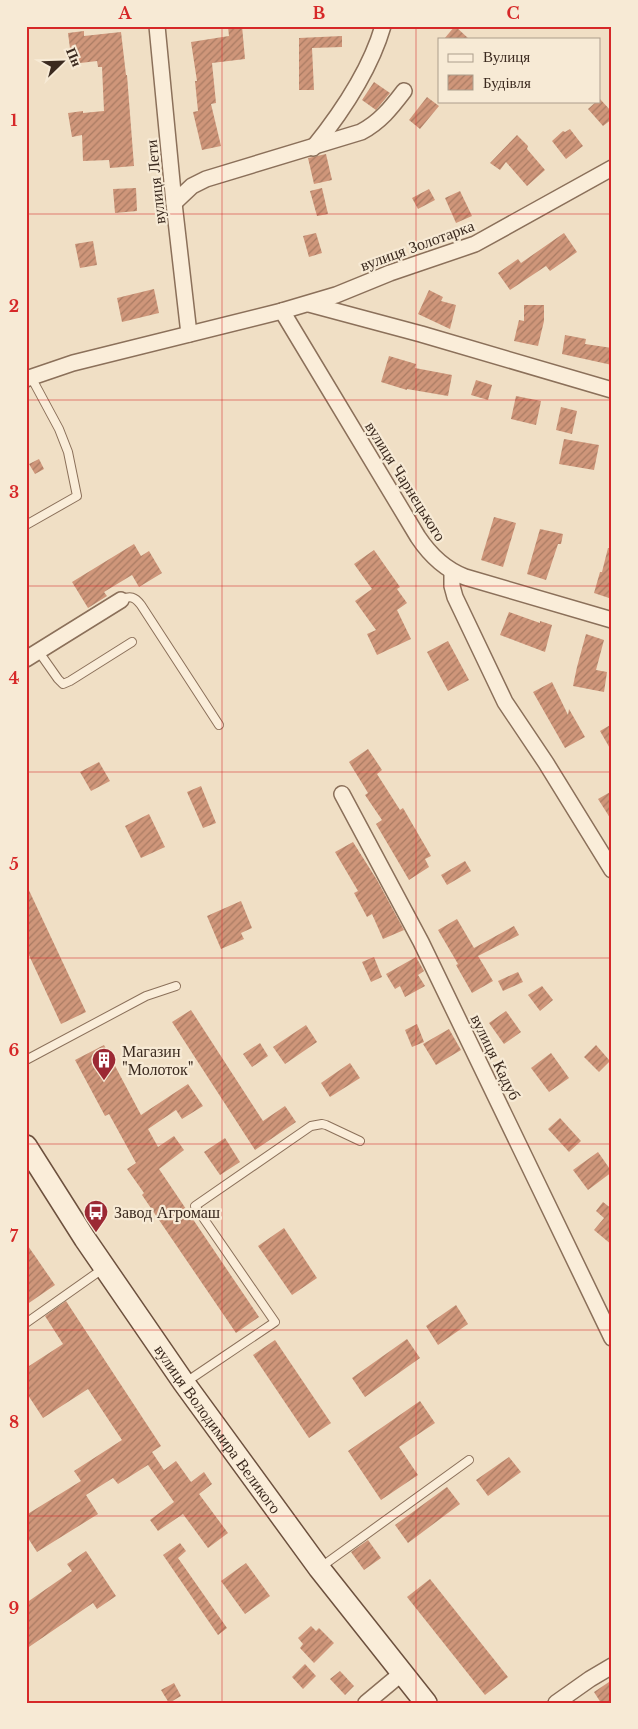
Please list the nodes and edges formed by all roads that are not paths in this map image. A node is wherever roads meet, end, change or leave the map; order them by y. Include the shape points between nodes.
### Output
1 (157, 26) edge
2 (383, 26) edge
3 (404, 91) dead end
4 (313, 148) junction
5 (612, 168) edge
6 (174, 203) junction
7 (309, 304) junction
8 (282, 311) junction
9 (189, 334) junction
10 (29, 378) edge
11 (612, 390) edge
12 (26, 525) edge
13 (452, 572) junction
14 (121, 600) joint
15 (612, 620) edge
16 (132, 642) dead end
17 (33, 655) edge
18 (219, 725) dead end
19 (342, 794) dead end
20 (612, 870) edge
21 (176, 986) dead end
22 (26, 1060) edge
23 (360, 1141) dead end
24 (26, 1146) edge
25 (104, 1268) junction
26 (26, 1323) edge
27 (612, 1338) edge
28 (184, 1383) junction
29 (469, 1460) dead end
30 (319, 1568) junction
31 (612, 1666) edge
32 (402, 1673) junction
33 (366, 1703) edge
34 (426, 1703) edge
35 (556, 1703) edge

1 - 6 street, вулиця Лети
2 - 4 street via 364,73
3 - 4 street via 374,125
4 - 6 street via 206,179 192,186
5 - 7 street, вулиця Золотарка via 475,244
6 - 9 street, вулиця Лети
7 - 8 street, вулиця Золотарка
7 - 11 street, вулиця Золотарка
8 - 9 street, вулиця Золотарка
8 - 13 street, вулиця Чарнецького via 418,537 436,560
9 - 10 street, вулиця Золотарка via 73,363
10 - 12 lane via 59,429 77,496
13 - 15 street, вулиця Чарнецького
13 - 20 street via 455,597 505,702
14 - 17 street
14 - 18 lane via 130,596 142,605
16 - 17 lane via 63,684
19 - 27 street, вулиця Кадуб via 420,942
21 - 22 lane via 146,996
23 - 28 lane via 326,1125 311,1126 195,1206 275,1322
24 - 25 main road, вулиця Володимира Великого
25 - 26 lane
25 - 28 main road, вулиця Володимира Великого
28 - 30 main road, вулиця Володимира Великого
29 - 30 lane
30 - 32 main road, вулиця Володимира Великого
31 - 35 street
32 - 33 street
32 - 34 main road, вулиця Володимира Великого

